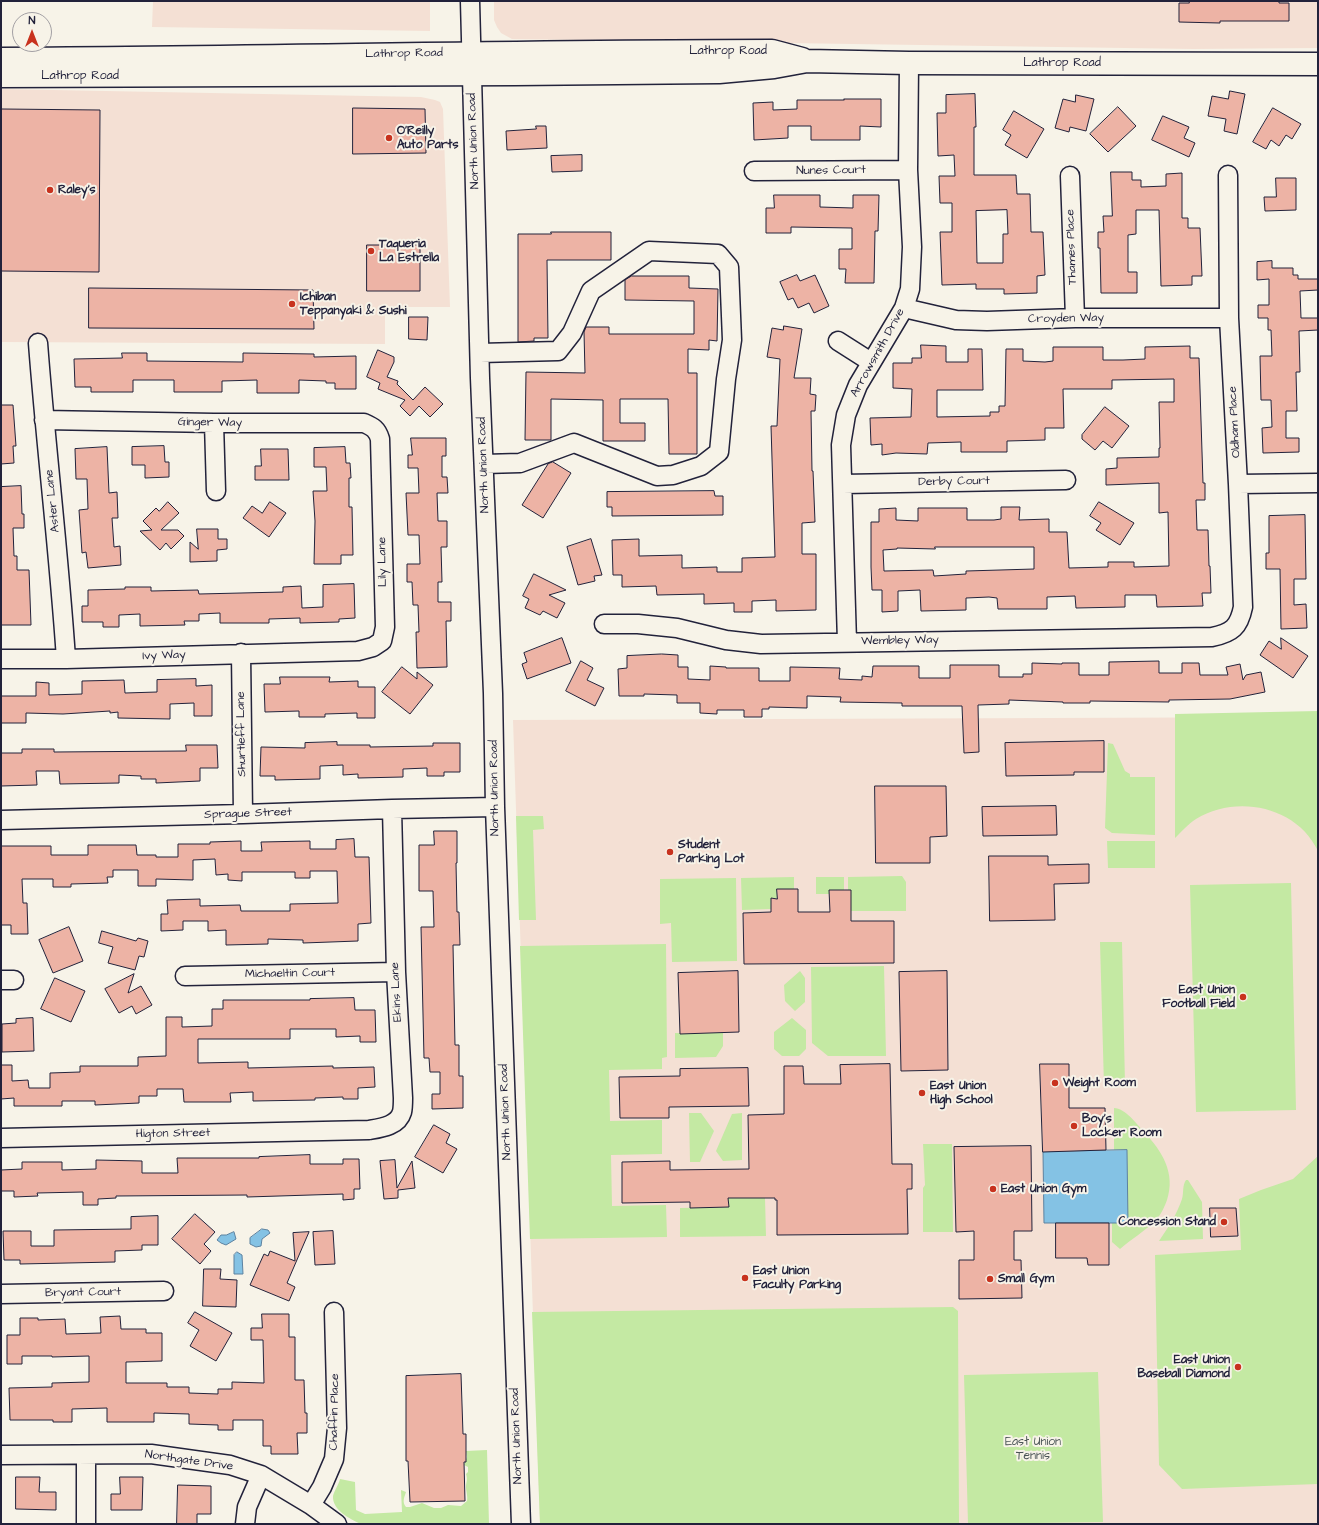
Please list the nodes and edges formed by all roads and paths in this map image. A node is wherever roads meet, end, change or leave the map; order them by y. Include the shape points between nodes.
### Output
1 (470, 1) edge
2 (471, 53) junction
3 (1, 59) edge
4 (807, 60) junction
5 (909, 63) junction
6 (1318, 64) edge
7 (472, 74) junction
8 (1, 76) edge
9 (908, 170) junction
10 (754, 171) dead end
11 (1228, 175) dead end
12 (1070, 176) dead end
13 (904, 308) junction
14 (1075, 318) junction
15 (1229, 318) junction
16 (838, 341) dead end
17 (38, 343) dead end
18 (480, 353) junction
19 (871, 362) junction
20 (44, 420) junction
21 (214, 423) junction
22 (375, 428) joint
23 (484, 464) junction
24 (1066, 480) dead end
25 (1318, 483) edge
26 (843, 484) junction
27 (1238, 484) junction
28 (216, 491) dead end
29 (604, 624) dead end
30 (1198, 637) joint
31 (847, 642) junction
32 (328, 651) joint
33 (241, 654) junction
34 (1, 659) edge
35 (66, 659) junction
36 (495, 807) junction
37 (392, 809) junction
38 (243, 814) junction
39 (1, 820) edge
40 (396, 972) junction
41 (185, 976) dead end
42 (345, 1130) joint
43 (1, 1138) edge
44 (164, 1291) dead end
45 (1, 1294) edge
46 (334, 1312) dead end
47 (1, 1455) edge
48 (86, 1455) junction
49 (261, 1476) junction
50 (311, 1505) junction
51 (86, 1524) edge
52 (245, 1524) edge
53 (337, 1524) edge
54 (521, 1524) edge

1 - 2 street, North Union Road
2 - 3 main road, Lathrop Road
2 - 4 main road, Lathrop Road via 772,51
2 - 7 street, North Union Road
4 - 5 main road, Lathrop Road
4 - 7 main road, Lathrop Road via 774,67 719,72
5 - 6 main road, Lathrop Road
5 - 9 street, Arrowsmith Drive
7 - 8 main road, Lathrop Road
7 - 18 street, North Union Road
9 - 10 street, Nunes Court
9 - 13 street, Arrowsmith Drive via 912,247 910,289
11 - 15 street, Oldham Place
12 - 14 street, Thames Place
13 - 14 street, Croyden Way via 956,320
13 - 19 street, Arrowsmith Drive
14 - 15 street, Croyden Way
15 - 27 street, Oldham Place
16 - 19 street
17 - 20 street, Aster Lane
18 - 23 street, North Union Road
18 - 23 street via 558,351 572,334 591,291 649,251 718,254 729,267 732,340 719,452 701,466 673,475 657,476 574,443 520,463
19 - 26 street, Arrowsmith Drive via 846,415 841,445
20 - 21 street, Ginger Way
20 - 35 street, Aster Lane
21 - 22 street, Ginger Way via 364,423
21 - 28 street
22 - 32 street, Lily Lane via 380,439 385,627 382,641 373,647 358,651
23 - 36 street, North Union Road
24 - 26 street, Derby Court
25 - 27 street
26 - 31 street, Arrowsmith Drive
27 - 30 street, Oldham Place via 1243,607 1240,619 1226,634
29 - 31 street, Wembley Way via 677,628 726,640 761,644
30 - 31 street, Wembley Way
32 - 33 street, Ivy Way
33 - 35 street, Ivy Way
33 - 38 street, Shurtleff Lane
34 - 35 street, Ivy Way
36 - 37 street, Sprague Street
36 - 54 street, North Union Road
37 - 38 street, Sprague Street
37 - 40 street, Ekins Lane
38 - 39 street, Sprague Street
40 - 41 street, Michaeltin Court
40 - 42 street, Ekins Lane via 402,1113 388,1127
42 - 43 street, Higton Street
44 - 45 street, Bryant Court
46 - 50 street, Chaffin Place via 337,1428 334,1459
47 - 48 street, Northgate Drive
48 - 49 street, Northgate Drive via 151,1454 230,1465
48 - 51 street
49 - 50 street, Northgate Drive
49 - 52 street via 247,1507
50 - 53 street, Northgate Drive

